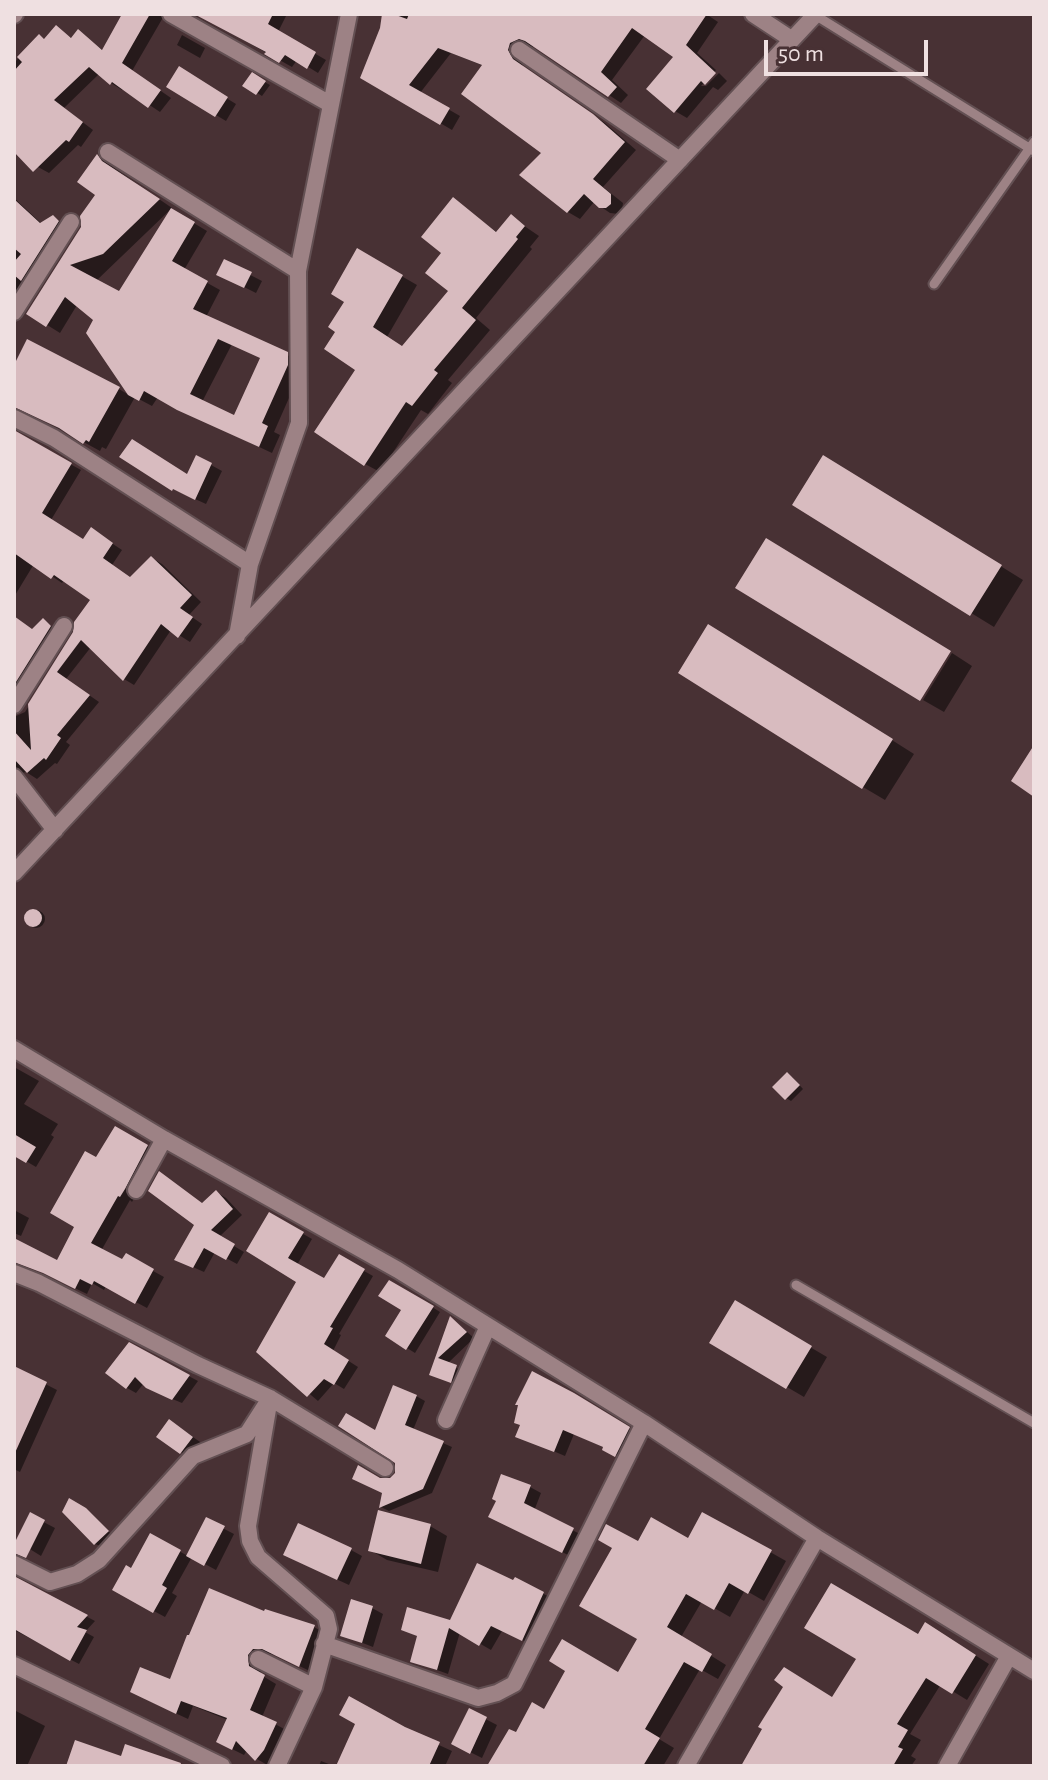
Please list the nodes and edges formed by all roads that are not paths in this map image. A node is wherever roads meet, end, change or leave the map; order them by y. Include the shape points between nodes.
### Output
1 (171, 14) edge
2 (349, 14) edge
3 (753, 14) edge
4 (816, 14) edge
5 (791, 39) junction
6 (519, 50) dead end
7 (330, 104) junction
8 (1033, 147) edge
9 (108, 152) dead end
10 (680, 160) junction
11 (71, 222) dead end
12 (298, 271) junction
13 (934, 284) dead end
14 (14, 312) edge
15 (14, 418) edge
16 (250, 564) junction
17 (64, 626) dead end
18 (237, 636) junction
19 (14, 705) edge
20 (14, 777) edge
21 (55, 830) junction
22 (14, 873) edge
23 (14, 1049) edge
24 (164, 1139) junction
25 (136, 1190) dead end
26 (14, 1273) edge
27 (796, 1285) dead end
28 (488, 1326) junction
29 (270, 1398) junction
30 (446, 1420) dead end
31 (644, 1423) junction
32 (1034, 1423) edge
33 (385, 1468) dead end
34 (817, 1538) junction
35 (14, 1564) edge
36 (324, 1644) junction
37 (1009, 1656) junction
38 (258, 1659) dead end
39 (14, 1665) edge
40 (1034, 1671) edge
41 (314, 1687) junction
42 (222, 1766) edge
43 (277, 1766) edge
44 (686, 1766) edge
45 (947, 1766) edge

1 - 7 street
2 - 7 street
3 - 5 street
4 - 5 street
4 - 8 lane
5 - 10 street
6 - 10 street
7 - 12 street
8 - 13 lane
9 - 12 street
10 - 18 street
11 - 14 street
12 - 16 street via 299,423
15 - 16 street via 54,438
16 - 18 street
17 - 19 street
18 - 21 street
20 - 21 street
21 - 22 street
23 - 24 street
24 - 25 street
24 - 28 street
26 - 29 street
27 - 32 lane
28 - 30 street
28 - 31 street
29 - 33 street
29 - 35 street via 247,1434 193,1456 99,1560 50,1582
29 - 36 street via 248,1526 250,1541 258,1557 326,1616
31 - 34 street
31 - 36 street via 514,1684 478,1698
34 - 37 street
34 - 44 street
36 - 41 street
37 - 40 street
37 - 45 street
38 - 41 street
39 - 42 street
41 - 43 street

